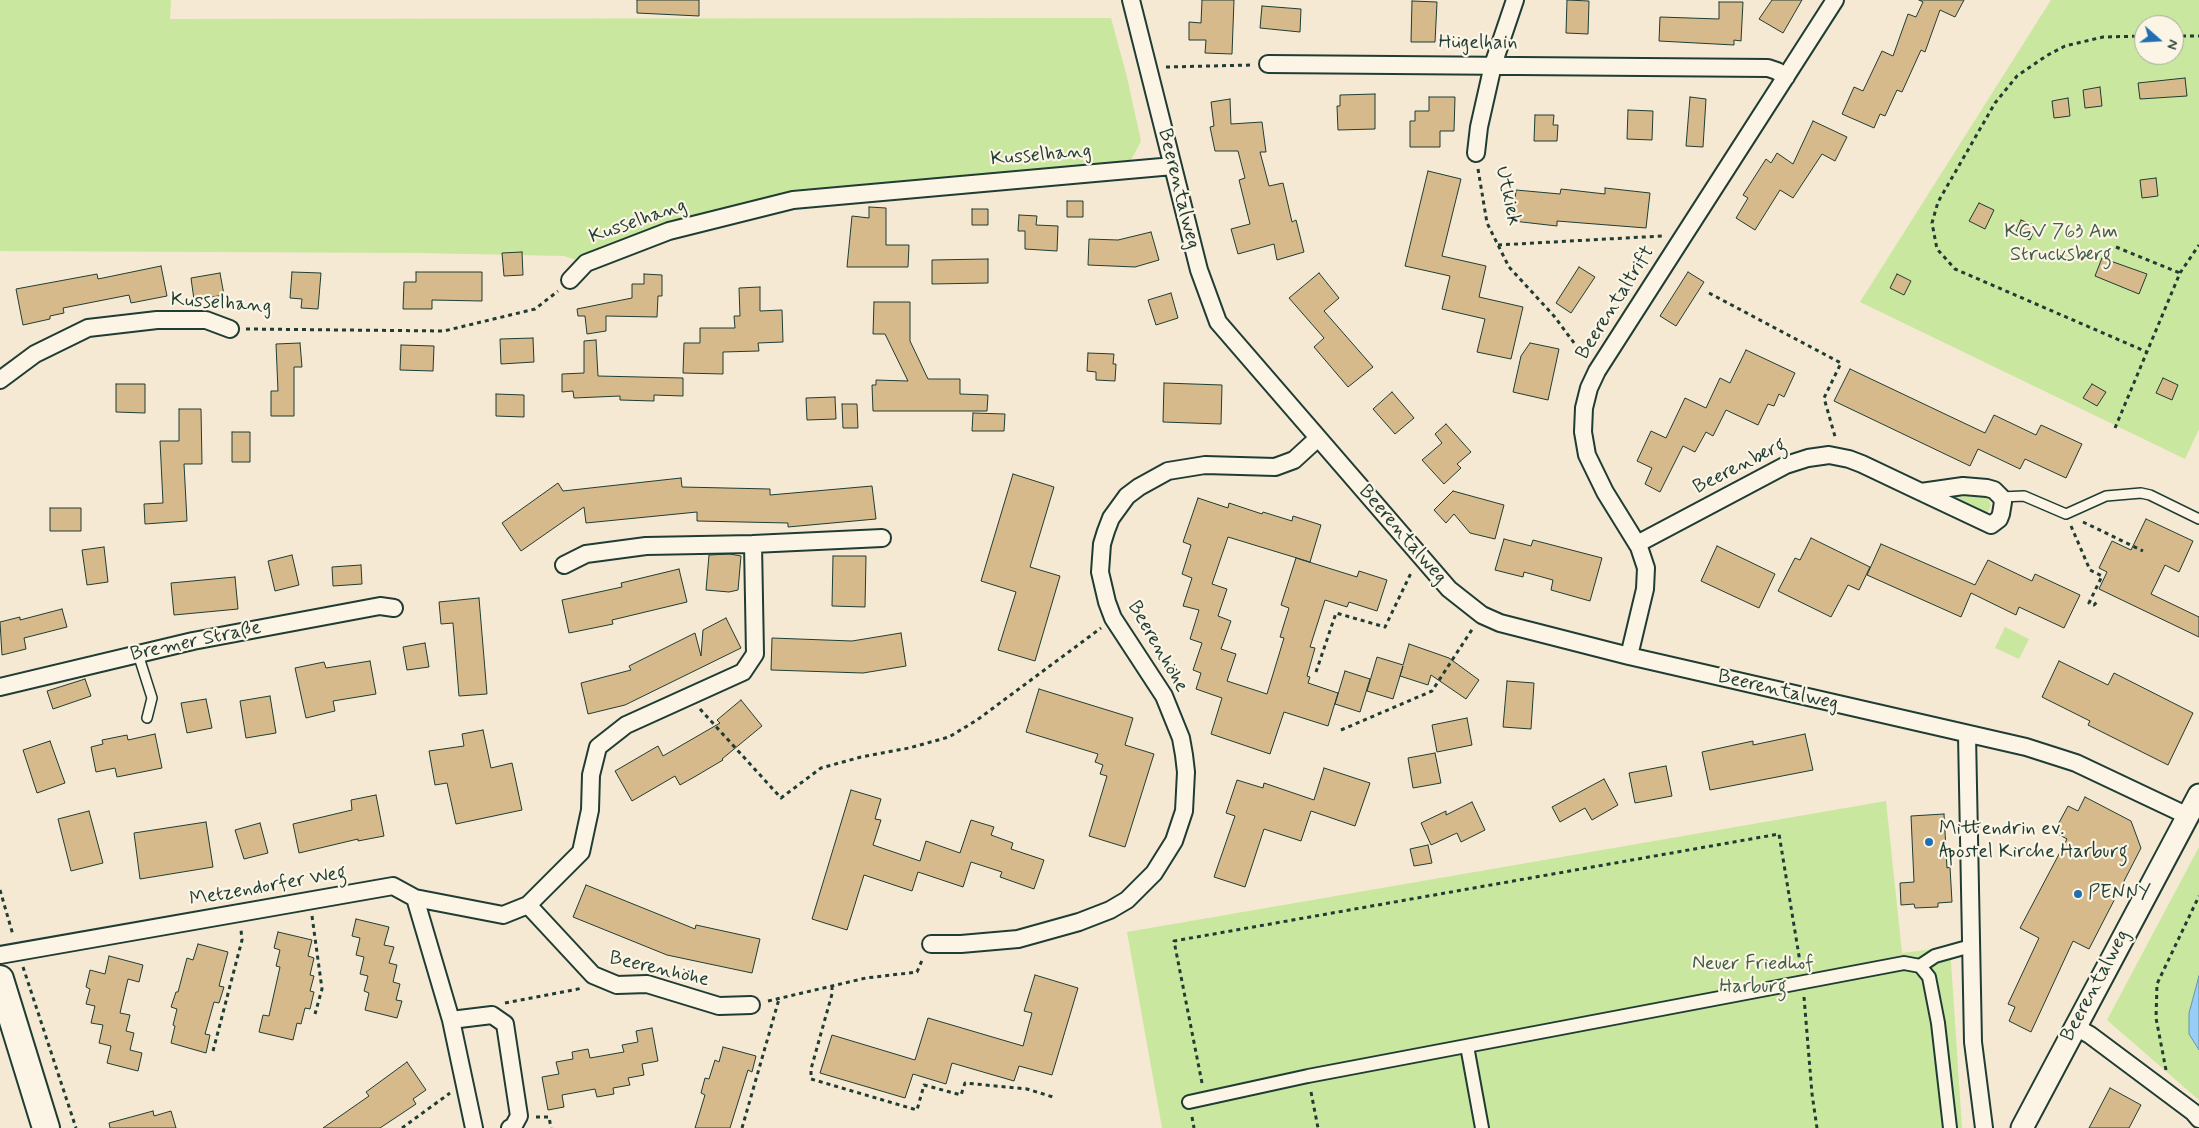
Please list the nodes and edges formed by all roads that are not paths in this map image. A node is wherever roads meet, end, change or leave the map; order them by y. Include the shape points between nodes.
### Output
1 (1131, 0) edge
2 (1515, 0) edge
3 (1835, 0) edge
4 (1268, 64) road end
5 (1493, 65) junction
6 (1786, 77) junction
7 (1476, 153) road end
8 (1173, 166) junction
9 (570, 280) road end
10 (230, 329) road end
11 (0, 380) edge
12 (1318, 438) junction
13 (1921, 492) junction
14 (2001, 497) junction
15 (2199, 519) edge
16 (882, 538) dead end
17 (753, 544) junction
18 (1637, 544) junction
19 (564, 565) dead end
20 (394, 608) dead end
21 (138, 654) junction
22 (1629, 656) junction
23 (0, 687) edge
24 (147, 718) dead end
25 (1967, 735) junction
26 (2199, 795) edge
27 (2191, 818) junction
28 (415, 898) junction
29 (528, 905) junction
30 (931, 944) road end
31 (1971, 946) junction
32 (0, 955) edge
33 (1920, 966) junction
34 (0, 979) edge
35 (751, 1005) road end
36 (451, 1020) junction
37 (2074, 1026) junction
38 (1467, 1046) junction
39 (1189, 1102) dead end
40 (2199, 1119) edge
41 (514, 1122) edge
42 (46, 1128) edge
43 (474, 1128) edge
44 (1482, 1128) edge
45 (1950, 1128) edge
46 (1984, 1128) edge
47 (2022, 1128) edge

1 - 8 street, Beerentalweg
2 - 5 street, Utkiek
3 - 6 street, Beerentaltrift
4 - 5 street, Hügelhain
5 - 6 street, Hügelhain via 1768,68
5 - 7 street, Utkiek via 1478,127
6 - 18 street, Beerentaltrift via 1589,388 1584,408 1585,449 1605,492
8 - 9 street, Kusselhang via 793,200 669,231 586,262
8 - 12 street, Beerentalweg via 1198,270 1218,322
10 - 11 street, Kusselhang via 206,320 157,320 88,328 35,354
12 - 22 street, Beerentalweg via 1449,589 1482,615 1500,623
12 - 30 street, Beerenhöhe via 1286,464 1267,467 1188,466 1168,471 1128,496 1108,525 1100,558 1103,586 1113,618 1164,696 1181,738 1186,772 1184,811 1174,841 1145,884 1127,900 1095,916 1018,939
13 - 14 street via 1978,486 1994,490
13 - 14 street, Beerenberg via 1991,525 2001,514
13 - 18 street, Beerenberg via 1840,457 1808,458 1786,465
14 - 15 lane via 2024,496 2066,514 2106,496 2140,493
16 - 17 street
17 - 19 street via 646,546 586,554
17 - 29 street via 755,654 743,672 626,725 598,747 581,852
18 - 22 street, Beerentaltrift via 1644,558 1646,577
20 - 21 street, Bremer Straße via 380,606
21 - 23 street, Bremer Straße
21 - 24 lane via 152,698
22 - 25 street, Beerentalweg
25 - 27 street, Beerentalweg via 2026,747 2076,762
25 - 31 street
26 - 27 street
27 - 37 street, Beerentalweg
28 - 29 street, Metzendorfer Weg via 503,915
28 - 32 street, Metzendorfer Weg via 393,886
28 - 36 street
29 - 35 street, Beerenhöhe via 593,975 617,985 647,984 719,1006
31 - 33 street via 1935,956
31 - 46 street via 1973,1042
33 - 38 street via 1904,963
33 - 45 street via 1929,977 1932,991
34 - 42 main road
36 - 41 street via 492,1015 505,1024
36 - 43 street
37 - 40 street
37 - 47 street, Beerentalweg
38 - 39 street
38 - 44 street

